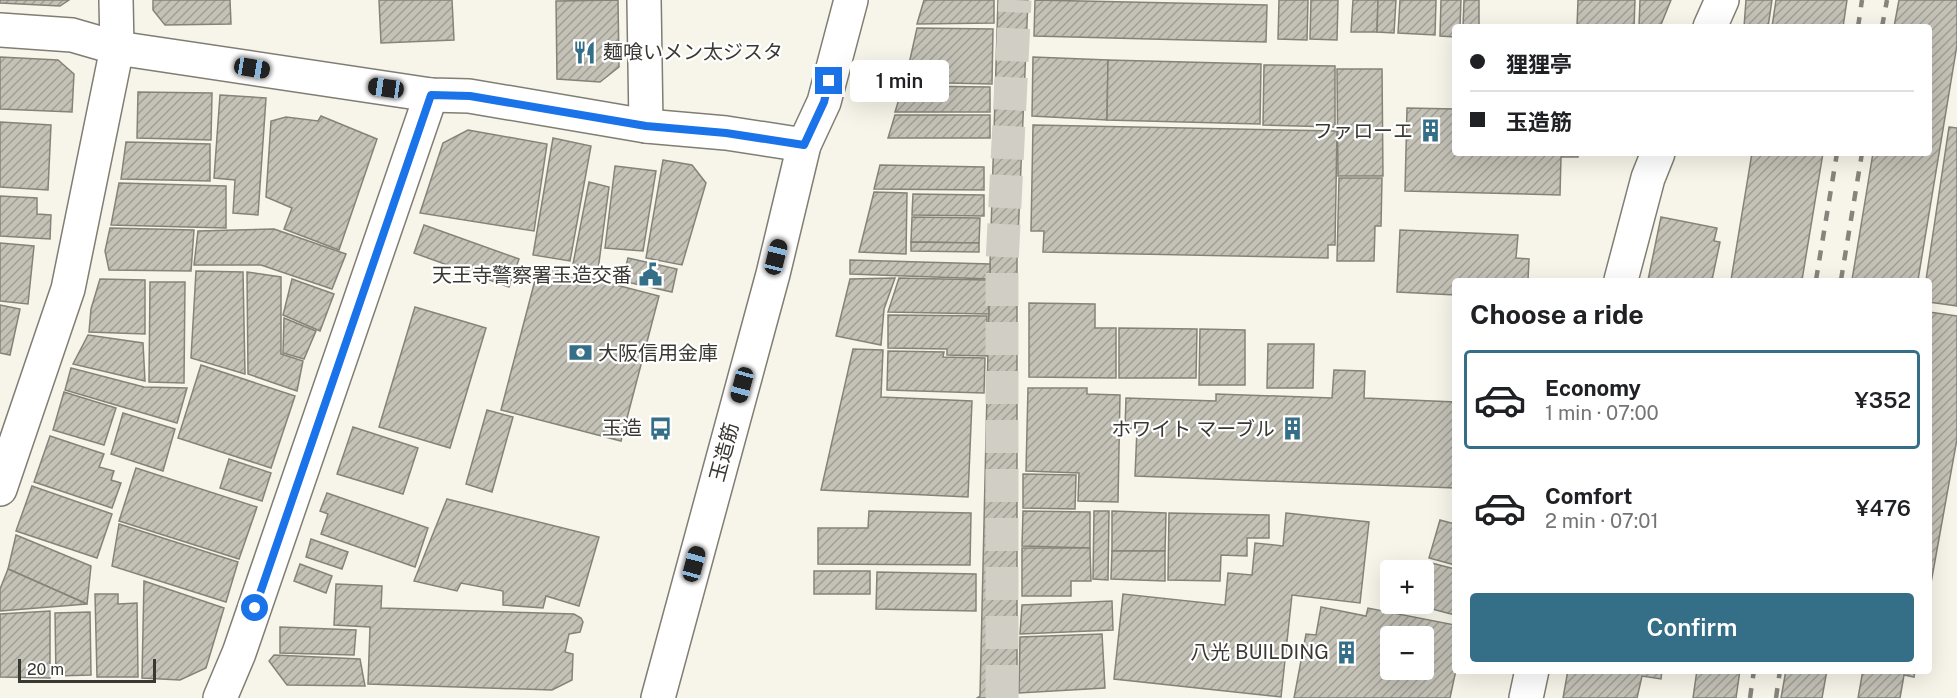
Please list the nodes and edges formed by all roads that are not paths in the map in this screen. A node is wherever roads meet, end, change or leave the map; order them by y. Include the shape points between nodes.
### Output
1 (116, 0) edge
2 (644, 0) edge
3 (851, 0) edge
4 (1722, 0) edge
5 (1711, 24) edge
6 (0, 30) edge
7 (117, 48) junction
8 (431, 95) junction
9 (646, 126) junction
10 (804, 145) junction
11 (1657, 156) edge
12 (1622, 278) edge
13 (0, 489) edge
14 (1531, 674) edge
15 (220, 698) edge
16 (658, 698) edge
17 (1526, 698) edge

1 - 7 street
2 - 9 street
3 - 10 street, 玉造筋 via 824,102
4 - 5 street
6 - 7 street via 72,35
7 - 8 street
7 - 13 street via 68,289
8 - 9 street via 470,96
8 - 15 street via 240,653
9 - 10 street
10 - 16 street, 玉造筋
11 - 12 street
14 - 17 street

